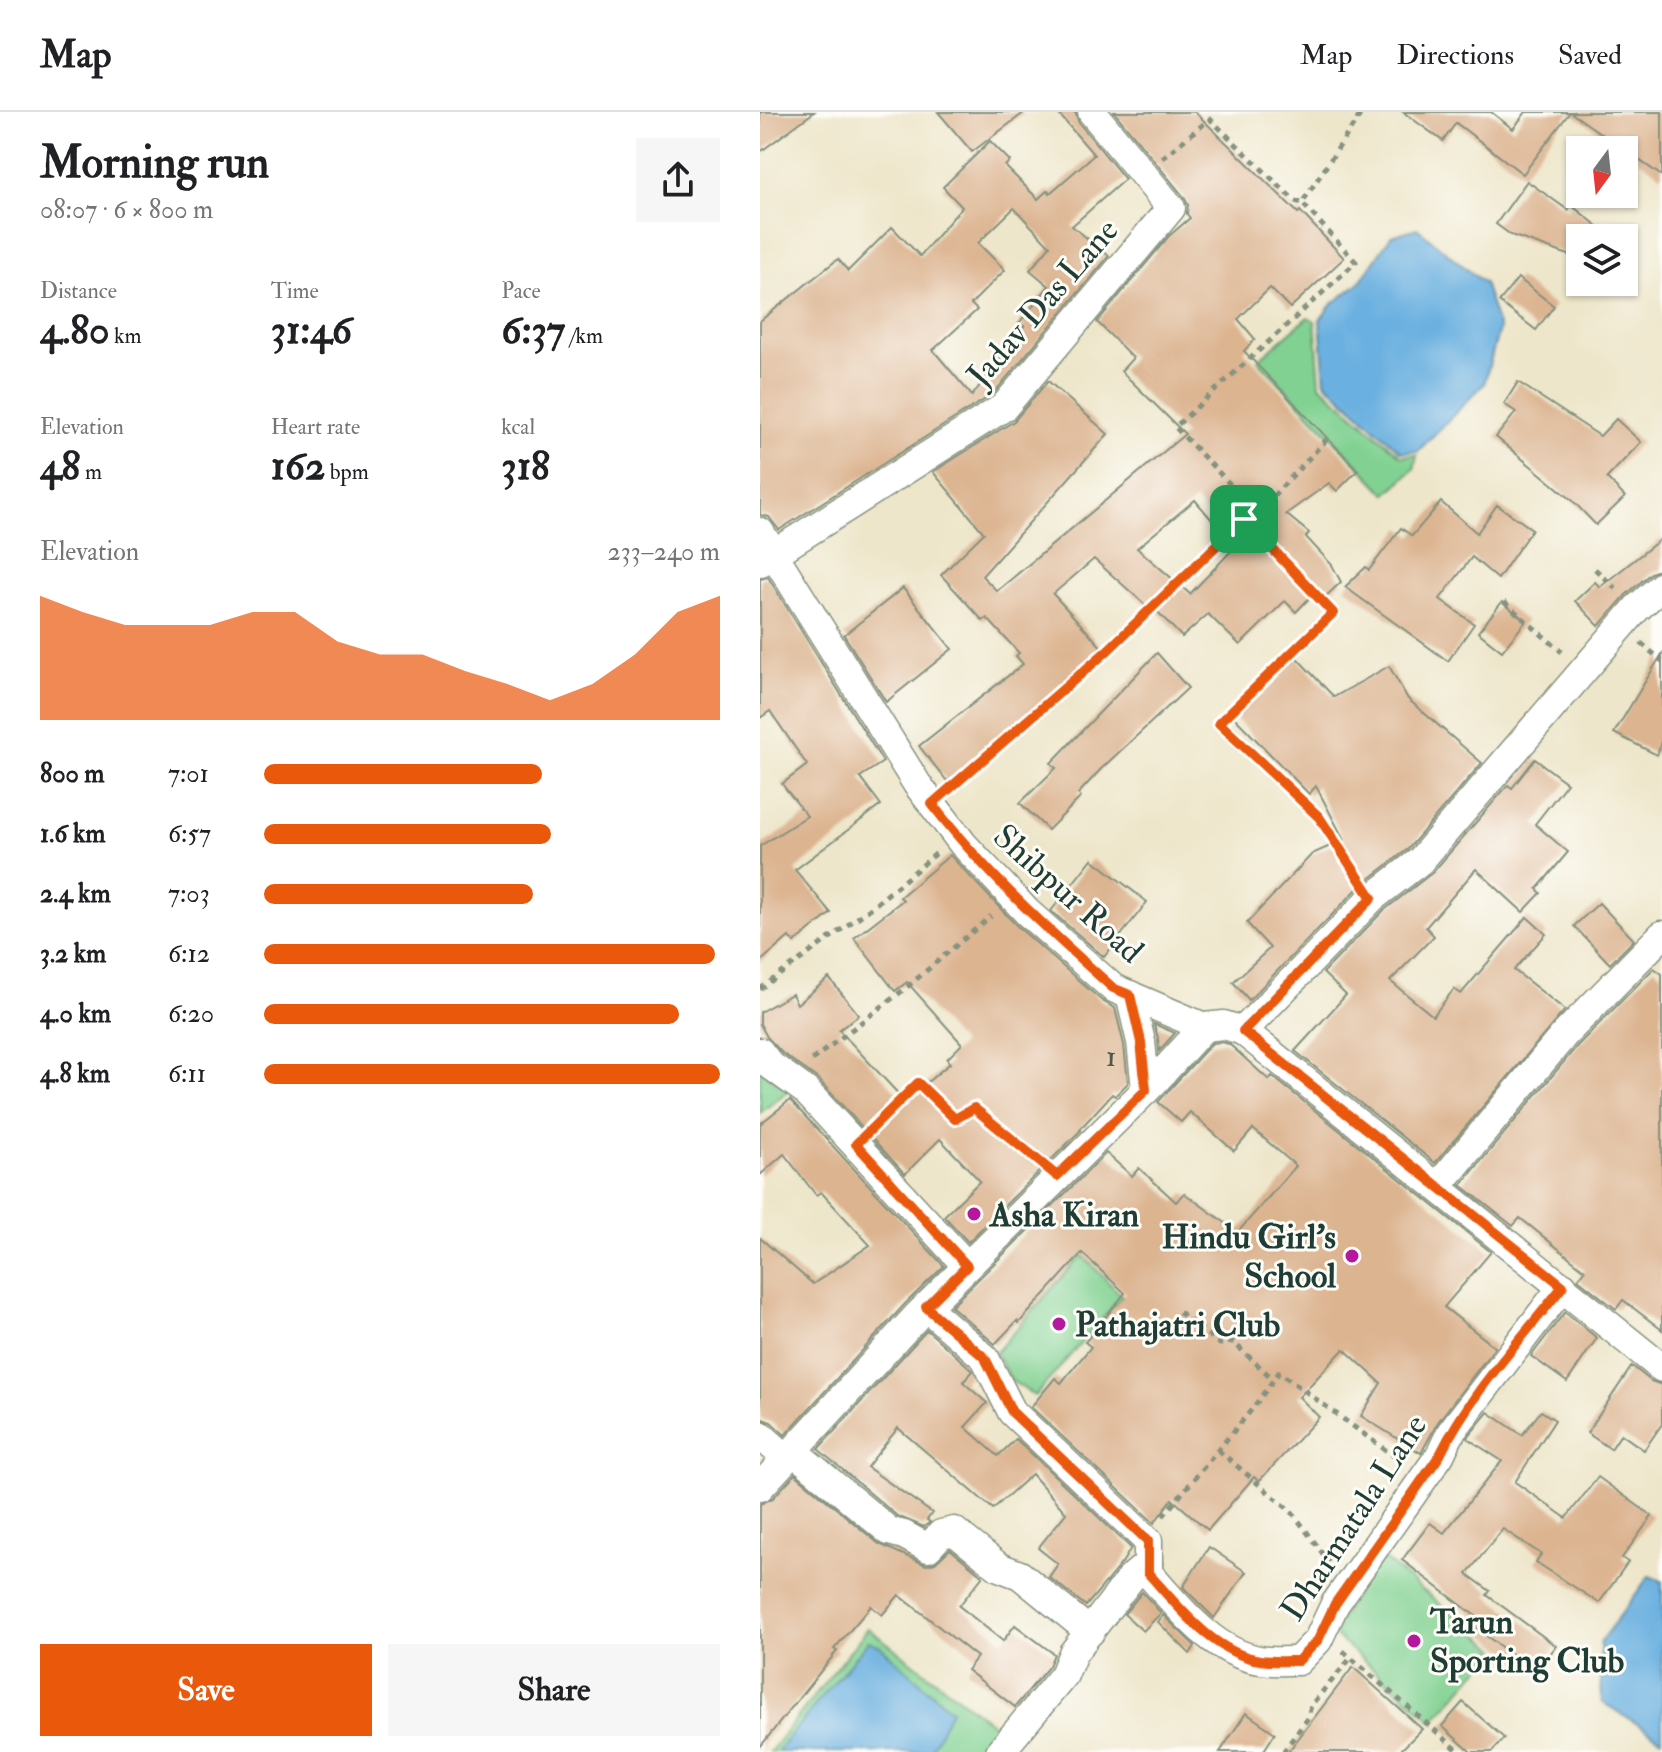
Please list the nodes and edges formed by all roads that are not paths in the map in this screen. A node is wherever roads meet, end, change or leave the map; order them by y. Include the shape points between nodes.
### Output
1 (1092, 112) edge
2 (764, 549) edge
3 (1662, 586) edge
4 (1662, 935) edge
5 (1130, 995) junction
6 (1204, 1027) junction
7 (1243, 1031) junction
8 (760, 1052) edge
9 (1146, 1090) junction
10 (1438, 1186) junction
11 (967, 1266) junction
12 (1563, 1286) junction
13 (926, 1307) junction
14 (1662, 1368) edge
15 (760, 1435) edge
16 (789, 1454) junction
17 (760, 1487) edge
18 (1146, 1552) junction
19 (1090, 1632) junction
20 (1000, 1752) edge

1 - 2 street, Jadav Das Lane via 1171,208 1004,407
2 - 5 street, Shibpur Road via 917,784 957,836 1013,897 1113,988
3 - 7 street via 1637,608 1420,861 1372,898
4 - 10 street via 1564,1035
5 - 6 street, Shibpur Road
5 - 9 street
6 - 7 street, Shibpur Road via 1224,1025
6 - 9 street
7 - 10 street
8 - 11 street via 806,1091
9 - 11 street
10 - 12 street
11 - 13 street
12 - 14 street
12 - 18 street, Dharmatala Lane via 1473,1401 1347,1585 1318,1640 1298,1661 1259,1660 1223,1647 1148,1573
13 - 16 street
13 - 18 street, Dharmatala Lane via 985,1358 1012,1412
15 - 16 street
16 - 17 street
16 - 19 street via 889,1531 928,1548 941,1534 954,1531 999,1567 1020,1575
18 - 19 street
19 - 20 street via 1064,1675

